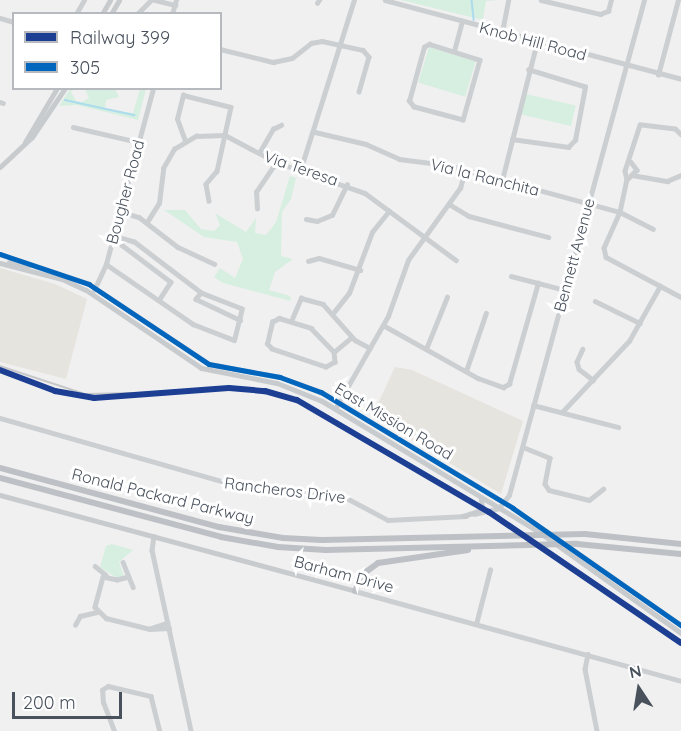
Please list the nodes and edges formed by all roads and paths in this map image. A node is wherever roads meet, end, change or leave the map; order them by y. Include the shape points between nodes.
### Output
1 (153, 0) edge
2 (354, 0) edge
3 (385, 0) edge
4 (508, 0) edge
5 (542, 0) edge
6 (611, 0) edge
7 (644, 0) edge
8 (678, 0) edge
9 (175, 2) edge
10 (139, 12) edge
11 (462, 21) junction
12 (502, 32) junction
13 (537, 42) junction
14 (342, 44) junction
15 (222, 49) edge
16 (454, 51) junction
17 (626, 66) junction
18 (529, 70) junction
19 (657, 75) junction
20 (681, 79) edge
21 (56, 90) edge
22 (64, 90) edge
23 (152, 90) edge
24 (359, 92) dead end
25 (281, 124) dead end
26 (73, 127) dead end
27 (315, 132) junction
28 (225, 135) junction
29 (681, 135) edge
30 (512, 139) junction
31 (185, 141) junction
32 (25, 142) junction
33 (138, 142) junction
34 (259, 153) junction
35 (276, 162) junction
36 (631, 162) junction
37 (0, 167) edge
38 (465, 170) junction
39 (300, 171) junction
40 (681, 175) edge
41 (629, 177) junction
42 (502, 180) junction
43 (347, 184) junction
44 (209, 201) dead end
45 (449, 204) junction
46 (588, 204) junction
47 (257, 209) dead end
48 (119, 211) junction
49 (389, 211) junction
50 (620, 212) junction
51 (306, 219) dead end
52 (147, 222) junction
53 (653, 229) dead end
54 (113, 236) junction
55 (423, 237) junction
56 (548, 237) dead end
57 (123, 239) junction
58 (0, 254) edge
59 (456, 260) dead end
60 (0, 261) edge
61 (308, 261) dead end
62 (106, 264) junction
63 (214, 264) dead end
64 (49, 268) junction
65 (360, 270) junction
66 (511, 276) dead end
67 (538, 283) junction
68 (660, 286) junction
69 (565, 290) junction
70 (94, 291) junction
71 (201, 293) junction
72 (447, 297) dead end
73 (681, 297) edge
74 (160, 299) junction
75 (595, 301) dead end
76 (334, 312) junction
77 (486, 313) dead end
78 (292, 319) junction
79 (240, 320) junction
80 (640, 323) junction
81 (382, 325) junction
82 (352, 337) junction
83 (370, 348) junction
84 (426, 349) junction
85 (583, 349) dead end
86 (334, 352) junction
87 (465, 371) junction
88 (593, 380) junction
89 (339, 403) junction
90 (533, 405) junction
91 (335, 409) junction
92 (562, 412) junction
93 (0, 418) edge
94 (618, 427) dead end
95 (523, 447) junction
96 (411, 455) junction
97 (426, 456) junction
98 (0, 468) edge
99 (0, 478) edge
100 (603, 489) dead end
101 (0, 495) edge
102 (480, 496) junction
103 (501, 505) junction
104 (463, 516) junction
105 (154, 536) junction
106 (681, 544) edge
107 (505, 545) junction
108 (681, 554) edge
109 (123, 562) dead end
110 (95, 566) dead end
111 (490, 570) dead end
112 (106, 575) junction
113 (129, 577) junction
114 (133, 587) dead end
115 (355, 591) junction
116 (657, 611) junction
117 (98, 612) junction
118 (647, 613) junction
119 (476, 624) junction
120 (75, 625) dead end
121 (681, 625) edge
122 (169, 626) junction
123 (681, 633) edge
124 (588, 654) junction
125 (681, 681) edge
126 (114, 731) edge
127 (160, 731) edge
128 (191, 731) edge
129 (597, 731) edge

1 - 9 street
1 - 10 street
2 - 14 street
3 - 11 street, Knob Hill Road
4 - 12 street
5 - 6 street via 600,14 608,11
7 - 17 street, Bennett Avenue
8 - 19 street
11 - 12 street, Knob Hill Road
11 - 16 street
12 - 13 street, Knob Hill Road
13 - 17 street, Knob Hill Road
13 - 18 street
14 - 15 street via 312,43 292,57 273,62
14 - 24 street via 369,54
14 - 27 street
16 - 16 street via 429,44 424,47 409,101 414,107 460,120 466,117 481,65 478,57
17 - 19 street, Knob Hill Road
17 - 46 street, Bennett Avenue
18 - 30 street
18 - 30 street via 585,87 575,140 567,147
19 - 20 street, Knob Hill Road
21 - 32 main road
22 - 32 main road via 50,114
23 - 33 street, Bougher Road
25 - 34 street via 273,129
26 - 33 street
27 - 38 street, Via la Ranchita via 366,144 399,159
27 - 39 street
28 - 31 street via 210,134
28 - 31 street via 230,105 188,94 182,97 177,119
28 - 34 street, Via Teresa
28 - 44 street via 217,171 206,184
29 - 36 street via 675,129 640,125
30 - 42 street
31 - 52 street via 169,155 163,168 159,203
32 - 37 main road
33 - 48 street, Bougher Road
34 - 35 street, Via Teresa
35 - 39 street, Via Teresa
35 - 47 street via 256,192
36 - 41 street via 625,171
36 - 41 street via 637,170
38 - 42 street, Via la Ranchita
38 - 45 street
39 - 43 street, Via Teresa
40 - 41 street via 667,181
41 - 50 street
42 - 46 street, Via la Ranchita
43 - 49 street, Via Teresa
43 - 51 street via 333,215 317,221
45 - 55 street
45 - 56 street via 469,216
46 - 50 street, Via la Ranchita
46 - 69 street, Bennett Avenue
48 - 52 street
48 - 54 street, Bougher Road
49 - 55 street, Via Teresa
49 - 65 street via 372,232
50 - 53 street, Via la Ranchita
50 - 68 street via 604,248 606,256
52 - 63 street via 178,247
54 - 57 street
54 - 62 street, Bougher Road
55 - 59 street, Via Teresa
55 - 81 street via 408,260
57 - 71 street via 134,242
57 - 74 street via 122,245 171,282
58 - 64 main road, East Mission Road
60 - 64 main road
60 - 70 main road, East Mission Road
61 - 65 street via 319,258
62 - 70 street, Bougher Road
62 - 74 street
64 - 70 main road, East Mission Road
65 - 76 street
66 - 67 street
67 - 69 street
67 - 87 street via 510,382 503,387
68 - 73 street
68 - 80 street
69 - 90 street, Bennett Avenue
70 - 89 main road, East Mission Road via 202,361 225,369 280,376
70 - 91 main road, East Mission Road via 201,368 290,387
71 - 79 street via 242,309
71 - 79 street via 196,300
72 - 84 street
74 - 79 street via 193,324 233,340
75 - 80 street
76 - 78 street via 323,304 301,298
76 - 82 street
77 - 87 street
78 - 86 street via 311,328
78 - 86 street via 272,322 267,344 327,367 335,362
80 - 88 street
81 - 83 street
81 - 84 street
82 - 83 street
82 - 86 street
83 - 89 street
84 - 87 street
85 - 88 street via 577,362 579,369
88 - 92 street
89 - 91 street
89 - 97 main road, East Mission Road
90 - 92 street
90 - 95 street, Bennett Avenue
91 - 96 main road, East Mission Road
92 - 94 street
93 - 104 street, Rancheros Drive via 242,487 341,495 388,520
95 - 100 street via 550,458 545,484 549,490 589,500
95 - 103 street, Bennett Avenue
96 - 97 main road
96 - 102 main road, East Mission Road
97 - 103 main road, East Mission Road
98 - 106 highway, Ronald Packard Parkway via 219,527 263,535 322,540 619,535
99 - 107 highway, Ronald Packard Parkway via 261,545 326,550
101 - 105 main road, Barham Drive
102 - 103 main road, East Mission Road
102 - 104 main road via 482,510
103 - 104 street, Rancheros Drive
103 - 116 main road, East Mission Road
103 - 118 main road, East Mission Road
105 - 115 main road, Barham Drive
105 - 122 street via 152,550
107 - 108 highway, Ronald Packard Parkway via 577,544
107 - 115 highway via 387,561 366,570
109 - 113 street
110 - 112 street
111 - 119 street
112 - 113 street via 117,580
112 - 117 street via 101,579 95,602
113 - 114 street
115 - 119 street, Barham Drive
116 - 118 main road
116 - 121 main road, East Mission Road
117 - 120 street via 80,616
117 - 122 street via 106,618 150,629
118 - 123 main road, East Mission Road
119 - 124 street, Barham Drive
122 - 128 street
124 - 125 street, Barham Drive
124 - 129 street via 585,669
126 - 127 street via 103,703 102,690 108,686 151,696

